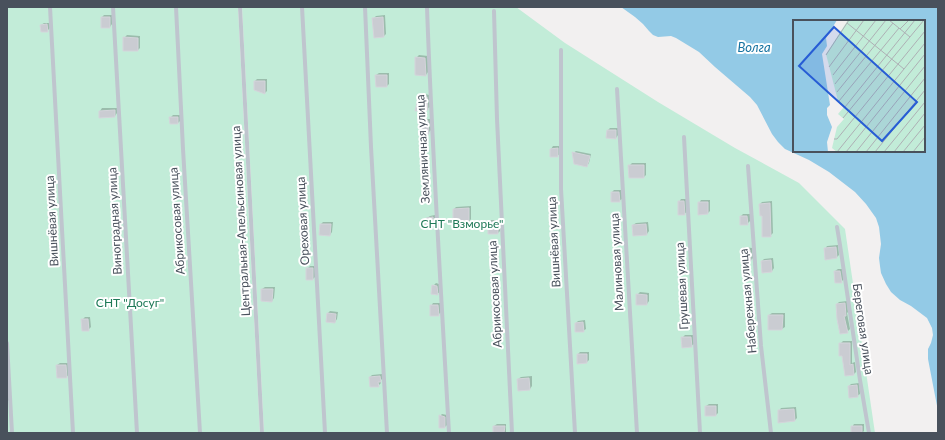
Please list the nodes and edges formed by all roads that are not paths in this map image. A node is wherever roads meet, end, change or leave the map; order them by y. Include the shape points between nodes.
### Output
1 (50, 7) edge
2 (113, 7) edge
3 (176, 7) edge
4 (240, 7) edge
5 (302, 7) edge
6 (364, 7) edge
7 (427, 7) edge
8 (494, 11) dead end
9 (561, 50) dead end
10 (617, 89) dead end
11 (684, 137) dead end
12 (748, 166) dead end
13 (837, 227) dead end
14 (7, 342) edge
15 (12, 433) edge
16 (74, 433) edge
17 (136, 433) edge
18 (200, 433) edge
19 (262, 433) edge
20 (325, 433) edge
21 (387, 433) edge
22 (449, 433) edge
23 (512, 433) edge
24 (575, 433) edge
25 (637, 433) edge
26 (700, 433) edge
27 (771, 433) edge
28 (869, 433) edge

1 - 16 lane, Вишнёвая улица
2 - 17 lane, Виноградная улица
3 - 18 lane, Абрикосовая улица
4 - 19 lane, Центральная-Апельсиновая улица
5 - 20 lane, Ореховая улица
6 - 21 lane
7 - 22 lane, Земляничная улица
8 - 23 lane, Абрикосовая улица
9 - 24 lane, Вишнёвая улица via 561,189
10 - 25 lane, Малиновая улица
11 - 26 lane, Грушевая улица
12 - 27 lane, Набережная улица via 761,346
13 - 28 lane, Береговая улица
14 - 15 lane

